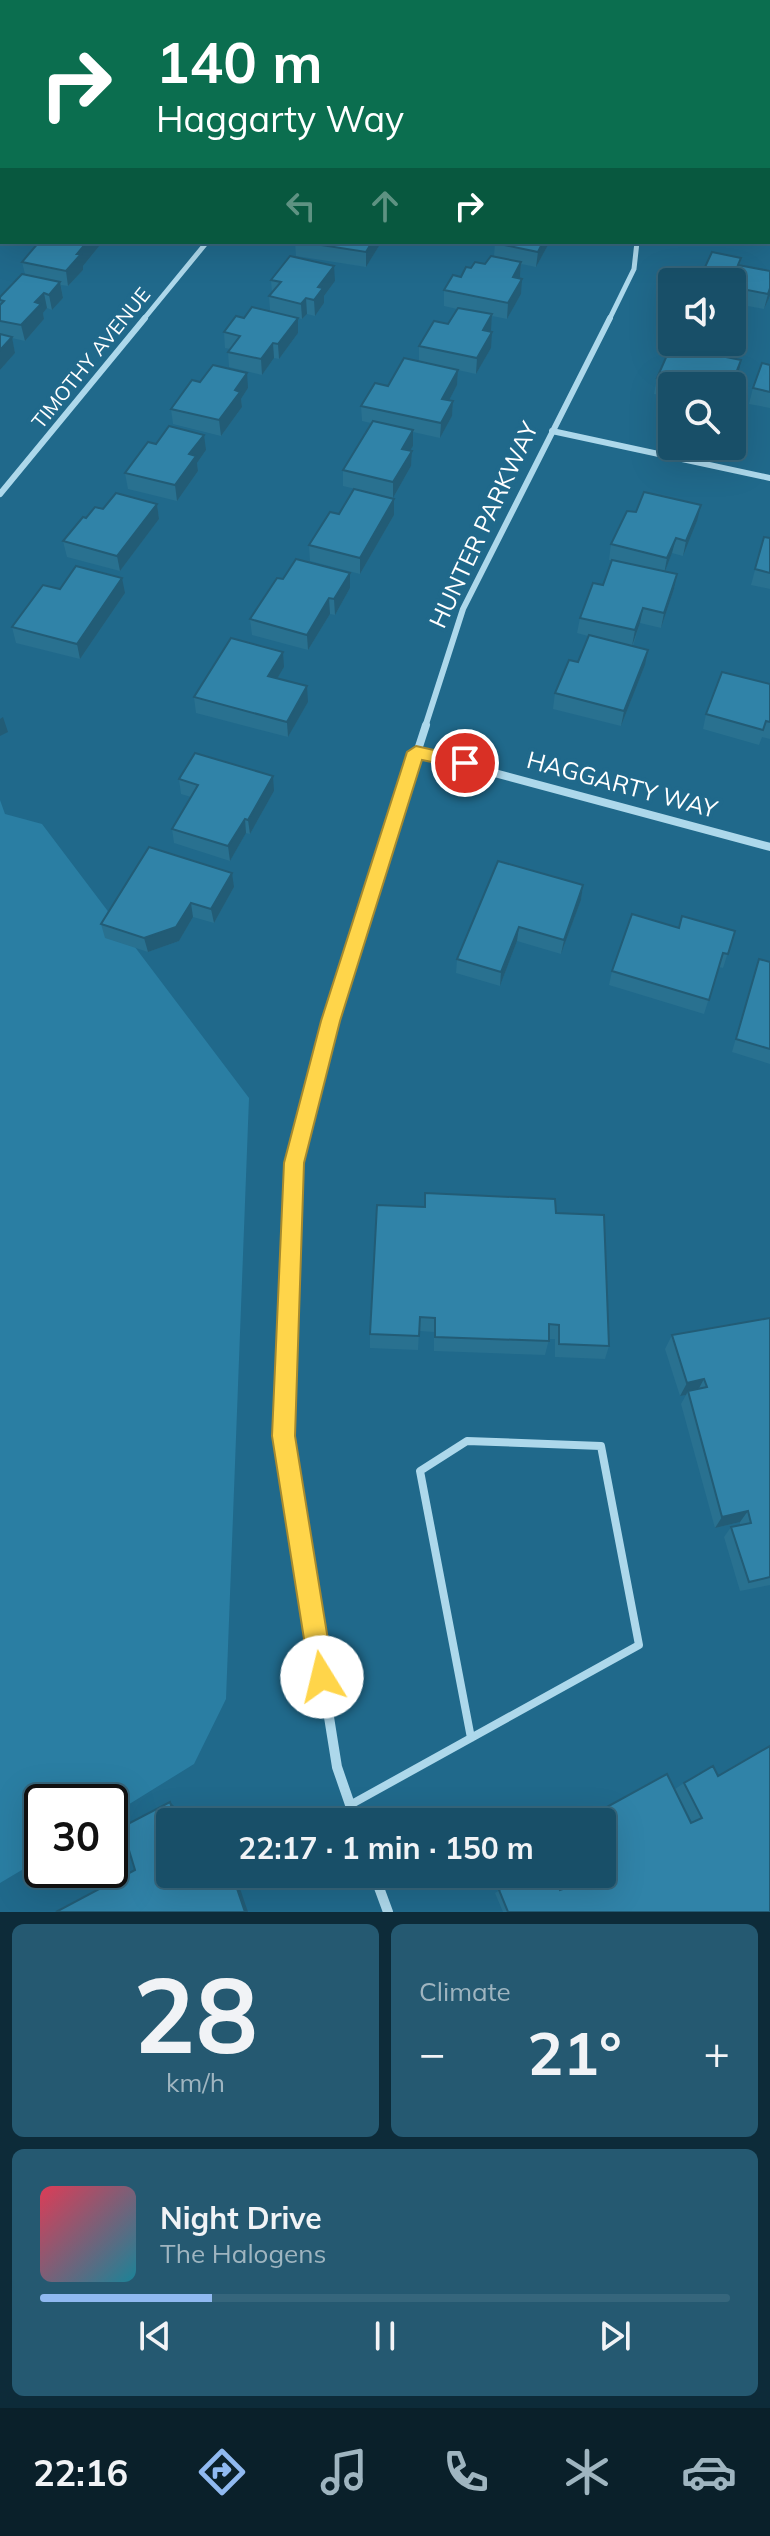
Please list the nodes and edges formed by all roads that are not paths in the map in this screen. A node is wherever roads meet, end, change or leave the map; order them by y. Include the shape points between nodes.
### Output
1 (205, 244) edge
2 (637, 244) edge
3 (552, 431) junction
4 (770, 478) edge
5 (0, 494) edge
6 (416, 752) junction
7 (770, 847) edge
8 (471, 1738) junction
9 (350, 1805) junction
10 (351, 1808) edge
11 (379, 1888) edge
12 (388, 1912) edge

1 - 5 street, TIMOTHY AVENUE
2 - 3 street, HUNTER PARKWAY via 634,269
3 - 4 street
3 - 6 street, HUNTER PARKWAY via 463,609
6 - 7 street, HAGGARTY WAY
6 - 9 street, HUNTER PARKWAY via 330,1021 294,1163 284,1436 337,1767
8 - 8 lane via 639,1645 601,1446 467,1441 420,1471
8 - 9 lane
9 - 10 street, HUNTER PARKWAY
11 - 12 street

